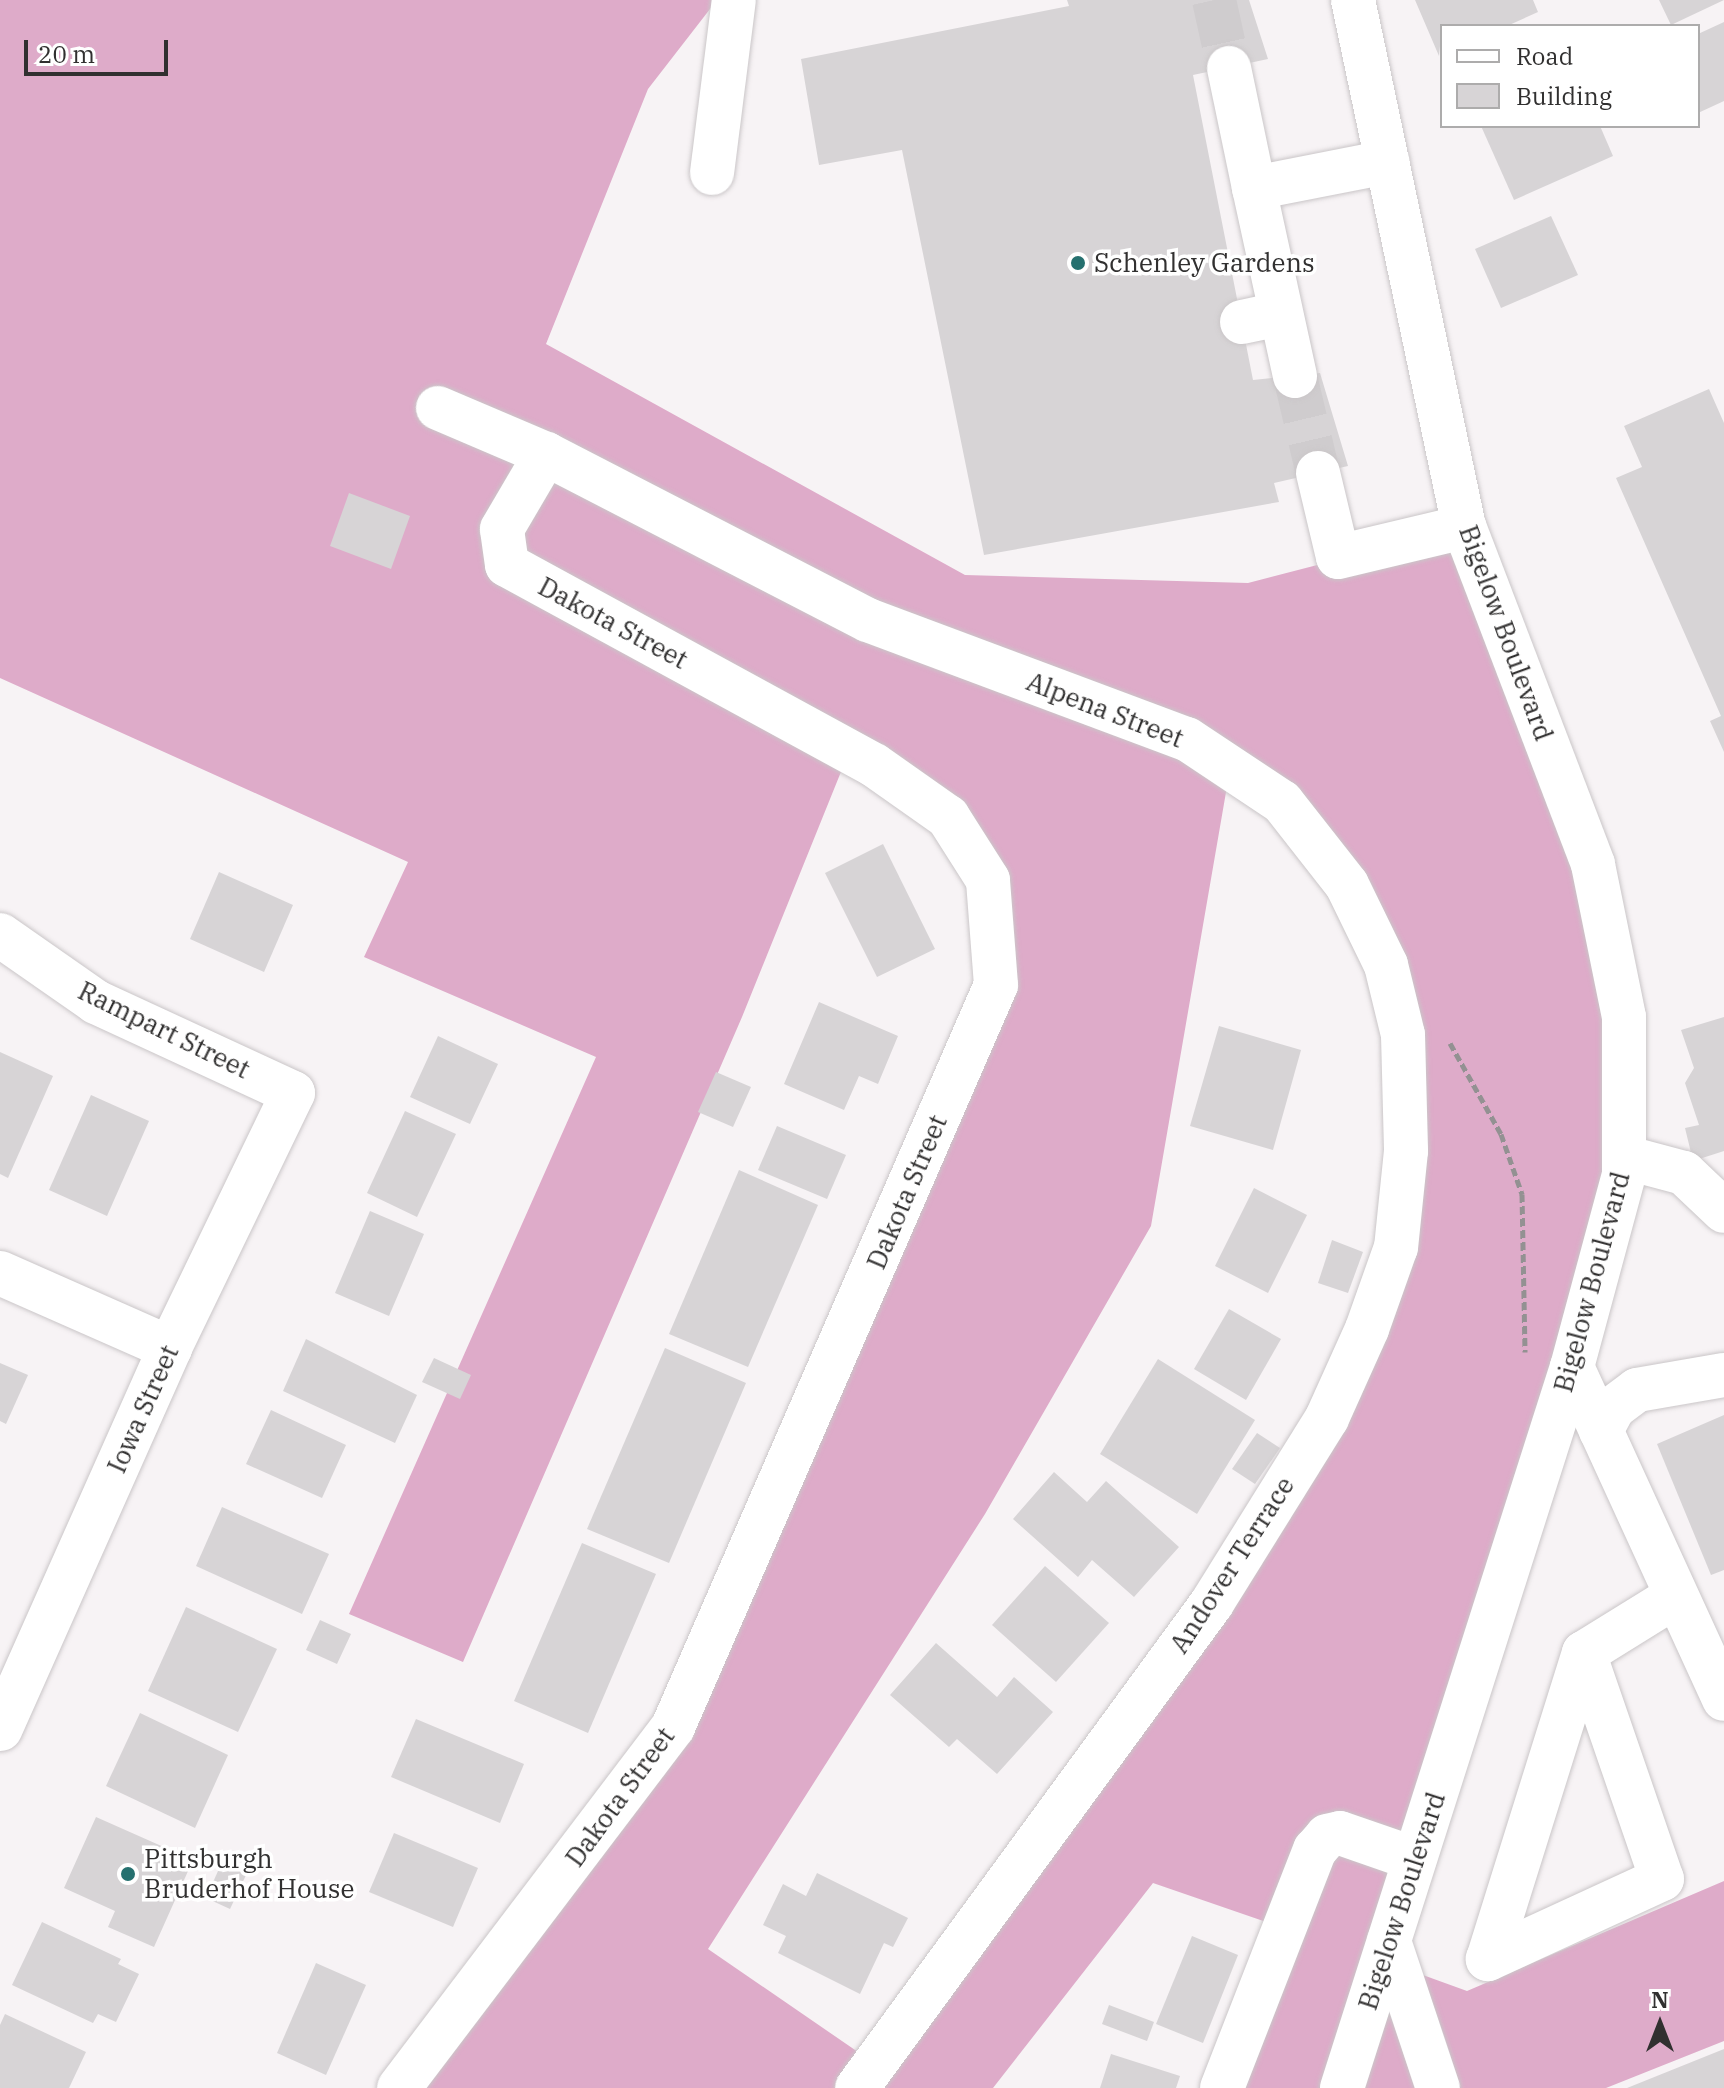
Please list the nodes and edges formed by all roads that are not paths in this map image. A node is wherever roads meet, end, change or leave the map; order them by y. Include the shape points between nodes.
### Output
1 (734, 0) edge
2 (1353, 0) edge
3 (1229, 68) tunnel mouth
4 (1387, 162) junction
5 (712, 173) dead end
6 (1254, 188) junction
7 (1295, 376) tunnel mouth
8 (438, 408) dead end
9 (546, 454) junction
10 (1318, 473) tunnel mouth
11 (1464, 527) junction
12 (0, 935) edge
13 (1386, 965) joint
14 (293, 1093) joint
15 (1624, 1157) junction
16 (1724, 1211) edge
17 (0, 1273) edge
18 (170, 1348) junction
19 (1572, 1367) junction
20 (1724, 1375) edge
21 (1601, 1431) junction
22 (1676, 1596) junction
23 (1584, 1653) junction
24 (1724, 1699) edge
25 (0, 1729) edge
26 (1415, 1859) junction
27 (1389, 1941) junction
28 (399, 2088) edge
29 (857, 2088) edge
30 (1222, 2088) edge
31 (1342, 2088) edge
32 (1438, 2088) edge

1 - 5 street
2 - 4 street, Bigelow Boulevard
3 - 6 street
4 - 6 street
4 - 11 street, Bigelow Boulevard
6 - 7 street via 1261,318
8 - 9 street, Alpena Street
9 - 13 street, Alpena Street via 868,620 1187,739 1282,802 1347,885
9 - 28 street, Dakota Street via 502,529 507,565 874,765 948,817 988,880 996,985 673,1727
10 - 11 street via 1338,557
11 - 15 street, Bigelow Boulevard via 1593,864 1624,1017
12 - 14 street, Rampart Street via 96,1002
13 - 29 street, Andover Terrace via 1403,1035 1406,1151 1396,1247 1327,1418 1212,1603
14 - 18 street, Iowa Street
15 - 16 street via 1684,1173
15 - 19 street, Bigelow Boulevard via 1624,1174
17 - 18 street
18 - 25 street, Iowa Street
19 - 21 street
19 - 26 street, Bigelow Boulevard
20 - 21 street via 1637,1390 1613,1408
21 - 22 street
22 - 23 street
22 - 24 street
23 - 23 street via 1566,1711 1488,1959 1662,1879
26 - 27 street, Bigelow Boulevard
26 - 30 street via 1340,1833 1327,1836 1315,1850
27 - 31 street, Bigelow Boulevard
27 - 32 street

